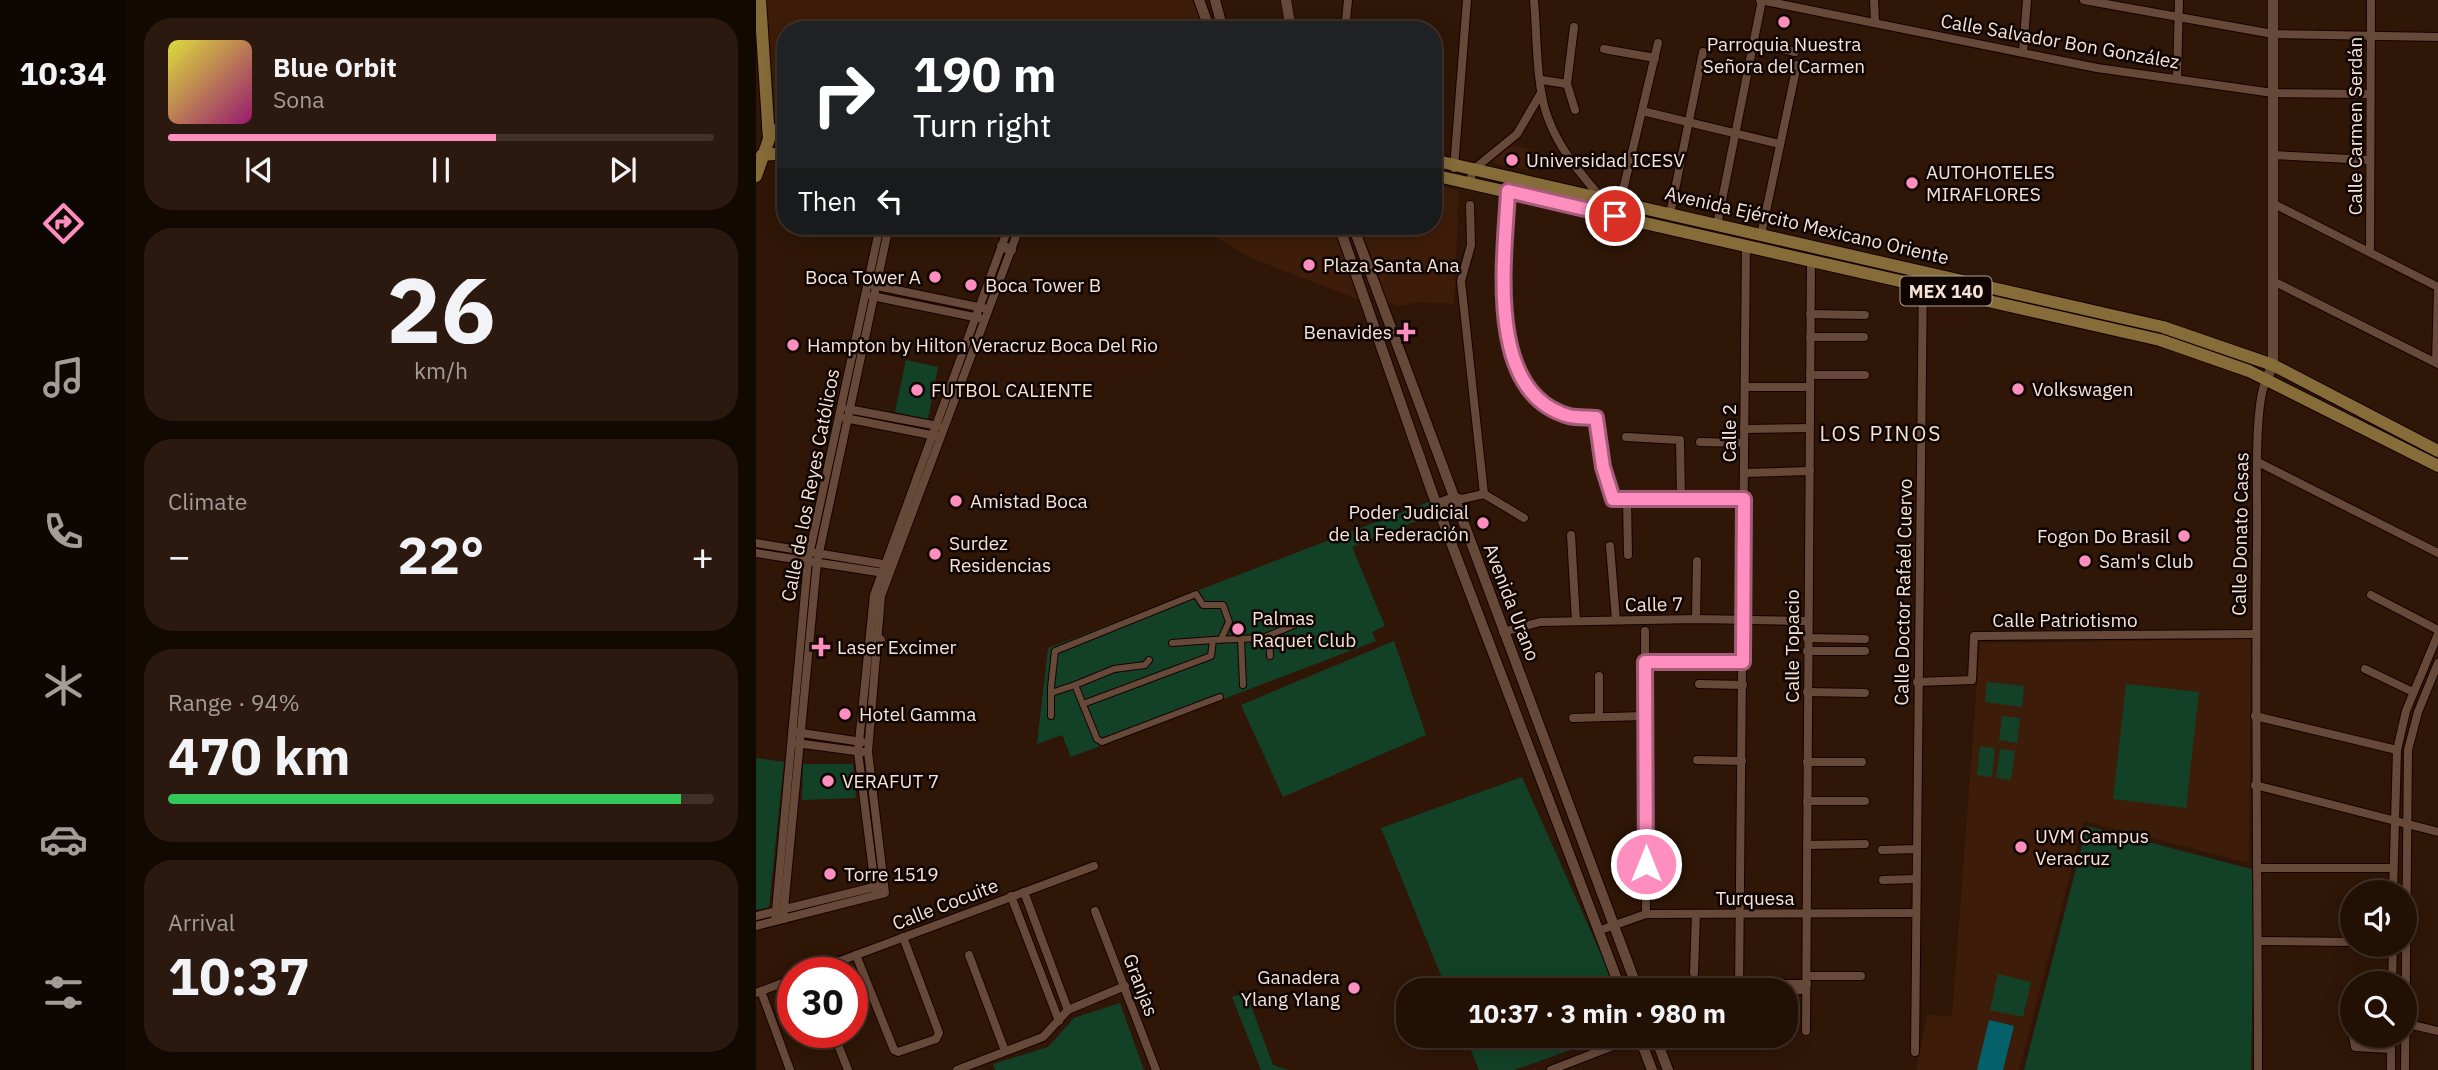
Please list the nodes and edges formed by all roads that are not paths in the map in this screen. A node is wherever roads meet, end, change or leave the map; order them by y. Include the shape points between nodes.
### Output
1 (760, 0) edge
2 (1199, 0) edge
3 (1214, 0) edge
4 (1286, 0) edge
5 (1348, 0) edge
6 (1467, 0) edge
7 (1535, 0) edge
8 (1762, 0) edge
9 (1874, 0) edge
10 (2027, 0) edge
11 (2084, 0) edge
12 (2179, 0) edge
13 (2273, 0) edge
14 (2371, 0) edge
15 (2179, 17) junction
16 (1207, 21) edge
17 (1220, 21) edge
18 (1290, 21) edge
19 (1346, 21) edge
20 (1875, 21) junction
21 (1574, 27) dead end
22 (2273, 34) junction
23 (2371, 35) junction
24 (2438, 37) edge
25 (1658, 43) dead end
26 (1754, 43) junction
27 (1604, 50) dead end
28 (1703, 52) dead end
29 (1795, 52) dead end
30 (2022, 52) junction
31 (1655, 58) junction
32 (1797, 65) dead end
33 (2177, 79) junction
34 (1542, 80) junction
35 (1567, 84) junction
36 (1541, 93) junction
37 (2273, 93) junction
38 (2370, 94) junction
39 (1575, 110) dead end
40 (1642, 111) junction
41 (762, 114) edge
42 (1690, 123) junction
43 (777, 129) edge
44 (1736, 134) junction
45 (1780, 144) junction
46 (777, 155) edge
47 (2273, 155) junction
48 (759, 158) edge
49 (2369, 160) junction
50 (1442, 162) edge
51 (1455, 164) junction
52 (1474, 169) junction
53 (756, 176) edge
54 (1442, 176) edge
55 (1511, 178) junction
56 (1452, 179) junction
57 (1469, 183) junction
58 (1508, 191) junction
59 (1602, 199) junction
60 (1620, 203) junction
61 (2274, 204) junction
62 (1470, 205) dead end
63 (1670, 214) junction
64 (1717, 225) junction
65 (878, 235) edge
66 (887, 235) edge
67 (1008, 235) edge
68 (1015, 235) edge
69 (1342, 235) edge
70 (1356, 235) edge
71 (1761, 235) junction
72 (1746, 245) junction
73 (1007, 248) junction
74 (2370, 252) junction
75 (1811, 261) junction
76 (1923, 271) junction
77 (2273, 281) junction
78 (868, 284) junction
79 (877, 286) junction
80 (1922, 286) junction
81 (2438, 288) edge
82 (865, 295) junction
83 (875, 296) junction
84 (978, 307) junction
85 (989, 309) junction
86 (1810, 314) junction
87 (1865, 315) dead end
88 (974, 317) junction
89 (985, 320) junction
90 (1810, 337) junction
91 (1864, 337) dead end
92 (2437, 364) edge
93 (2273, 365) junction
94 (1810, 375) junction
95 (1865, 375) dead end
96 (2266, 380) junction
97 (1745, 387) junction
98 (1810, 387) junction
99 (845, 413) junction
100 (934, 425) junction
101 (944, 427) junction
102 (1809, 428) junction
103 (1744, 429) junction
104 (930, 435) junction
105 (940, 437) junction
106 (1626, 437) dead end
107 (1700, 442) dead end
108 (1744, 443) junction
109 (2438, 450) edge
110 (2258, 462) junction
111 (2438, 466) edge
112 (1810, 471) junction
113 (1745, 473) junction
114 (1484, 494) junction
115 (1457, 499) junction
116 (1627, 499) junction
117 (1681, 499) junction
118 (1744, 499) junction
119 (1438, 505) junction
120 (1524, 518) dead end
121 (1571, 535) dead end
122 (756, 543) edge
123 (767, 545) junction
124 (1611, 546) dead end
125 (2438, 553) edge
126 (761, 554) edge
127 (1628, 555) dead end
128 (813, 557) junction
129 (1697, 561) dead end
130 (886, 569) junction
131 (1483, 576) junction
132 (1467, 582) junction
133 (2371, 595) dead end
134 (1297, 618) dead end
135 (1696, 619) junction
136 (1744, 620) junction
137 (1576, 621) junction
138 (1616, 621) junction
139 (1808, 621) junction
140 (1228, 629) junction
141 (1645, 631) dead end
142 (1503, 632) junction
143 (2438, 632) edge
144 (2256, 634) junction
145 (1269, 636) junction
146 (1232, 638) junction
147 (1807, 638) junction
148 (1217, 639) junction
149 (1865, 639) dead end
150 (1241, 640) junction
151 (1172, 643) dead end
152 (1807, 651) junction
153 (1865, 651) dead end
154 (1270, 656) dead end
155 (1149, 660) dead end
156 (1645, 662) junction
157 (1743, 662) junction
158 (2438, 663) edge
159 (2365, 669) dead end
160 (1599, 676) dead end
161 (1917, 682) junction
162 (1699, 684) dead end
163 (1075, 685) junction
164 (1243, 685) dead end
165 (1743, 685) junction
166 (1807, 692) junction
167 (1865, 692) dead end
168 (2413, 692) junction
169 (1051, 693) junction
170 (1220, 697) dead end
171 (1083, 704) junction
172 (1051, 716) dead end
173 (1646, 716) junction
174 (2255, 716) junction
175 (1599, 717) junction
176 (1573, 718) dead end
177 (790, 731) junction
178 (800, 733) junction
179 (790, 742) junction
180 (799, 744) junction
181 (865, 746) junction
182 (2397, 750) junction
183 (858, 752) junction
184 (1697, 760) dead end
185 (1742, 761) junction
186 (1807, 762) junction
187 (1862, 762) dead end
188 (2255, 785) junction
189 (1807, 801) junction
190 (1865, 801) dead end
191 (2394, 821) junction
192 (2407, 824) junction
193 (2438, 832) edge
194 (1865, 844) dead end
195 (1807, 845) junction
196 (1917, 849) junction
197 (1882, 850) dead end
198 (1094, 866) dead end
199 (2257, 868) junction
200 (2393, 868) junction
201 (1916, 879) junction
202 (1882, 880) dead end
203 (2393, 880) edge
204 (880, 890) junction
205 (1024, 891) junction
206 (1011, 896) junction
207 (780, 910) junction
208 (1094, 911) dead end
209 (1807, 913) junction
210 (1916, 913) junction
211 (1646, 914) junction
212 (1696, 914) junction
213 (1741, 914) junction
214 (756, 916) edge
215 (779, 920) junction
216 (756, 926) edge
217 (1614, 926) junction
218 (1598, 931) junction
219 (903, 937) junction
220 (2258, 941) junction
221 (2340, 942) edge
222 (856, 955) junction
223 (969, 955) dead end
224 (851, 957) edge
225 (2406, 971) edge
226 (1694, 972) dead end
227 (1861, 976) dead end
228 (1616, 978) edge
229 (1634, 978) edge
230 (1739, 978) edge
231 (1807, 983) junction
232 (1798, 984) edge
233 (777, 985) edge
234 (1125, 986) junction
235 (759, 992) edge
236 (1068, 1010) junction
237 (1059, 1021) junction
238 (2417, 1026) edge
239 (1806, 1031) dead end
240 (2438, 1031) edge
241 (839, 1048) edge
242 (1611, 1048) edge
243 (1644, 1048) edge
244 (1660, 1048) edge
245 (2373, 1048) edge
246 (2405, 1048) edge
247 (2391, 1049) joint
248 (1005, 1051) junction
249 (1915, 1052) dead end
250 (985, 1060) junction
251 (1566, 1067) edge
252 (790, 1070) edge
253 (848, 1070) edge
254 (957, 1070) edge
255 (989, 1070) edge
256 (1156, 1070) edge
257 (1551, 1070) edge
258 (1652, 1070) edge
259 (1668, 1070) edge
260 (2258, 1070) edge
261 (2391, 1070) edge
262 (2405, 1070) edge

1 - 41 main road
2 - 16 main road
3 - 17 main road
4 - 18 street
5 - 19 street
6 - 51 street
7 - 34 street
8 - 20 street, Calle Salvador Bon González
8 - 26 street
9 - 20 street
10 - 30 street
11 - 15 street
12 - 15 street
13 - 22 street, Calle Donato Casas
14 - 23 street, Calle Carmen Serdán
15 - 22 street
15 - 33 street
20 - 30 street, Calle Salvador Bon González
21 - 35 street
22 - 23 street
22 - 37 street, Calle Donato Casas
23 - 24 street
23 - 38 street, Calle Carmen Serdán
25 - 31 street
26 - 29 street
26 - 44 street
27 - 31 street
28 - 42 street
30 - 33 street, Calle Salvador Bon González
31 - 40 street
32 - 45 street
33 - 37 street, Calle Salvador Bon González
34 - 35 street
34 - 36 street
35 - 39 street
36 - 52 street via 1517,134
36 - 59 street via 1560,145
37 - 38 street, Calle Salvador Bon González
37 - 47 street, Calle Donato Casas
38 - 49 street, Calle Carmen Serdán
40 - 42 street
40 - 60 street
41 - 43 main road
41 - 48 main road via 768,139
42 - 44 street
42 - 63 street
44 - 45 street
44 - 64 street
45 - 71 street
46 - 48 main road
47 - 49 street
47 - 61 street, Calle Donato Casas
48 - 53 main road
49 - 74 street, Calle Carmen Serdán
50 - 51 main road, Avenida Ejército Mexicano Oriente / MEX 140
51 - 52 main road, Avenida Ejército Mexicano Oriente / MEX 140
51 - 56 street
52 - 55 main road, Avenida Ejército Mexicano Oriente / MEX 140
52 - 57 street
54 - 56 main road, Avenida Ejército Mexicano Oriente / MEX 140
55 - 58 street
55 - 59 main road, Avenida Ejército Mexicano Oriente / MEX 140
56 - 57 main road, Avenida Ejército Mexicano Oriente / MEX 140
57 - 58 main road, Avenida Ejército Mexicano Oriente / MEX 140
58 - 72 main road, Avenida Ejército Mexicano Oriente / MEX 140
58 - 116 street via 1504,303 1512,358 1546,404 1568,416 1596,418 1613,499
59 - 60 main road, Avenida Ejército Mexicano Oriente / MEX 140
60 - 63 main road, Avenida Ejército Mexicano Oriente / MEX 140
61 - 74 street
61 - 77 street, Calle Donato Casas
62 - 114 street via 1471,245 1461,281
63 - 64 main road, Avenida Ejército Mexicano Oriente / MEX 140
64 - 71 main road, Avenida Ejército Mexicano Oriente / MEX 140
65 - 78 street, Calle de los Reyes Católicos
66 - 79 street, Calle de los Reyes Católicos
67 - 73 street
68 - 73 street
69 - 119 main road, Avenida Urano
70 - 115 main road, Avenida Urano
71 - 76 main road, Avenida Ejército Mexicano Oriente / MEX 140
72 - 75 main road, Avenida Ejército Mexicano Oriente / MEX 140
72 - 97 street, Calle 2
73 - 84 street
73 - 85 street
74 - 81 street
75 - 80 main road, Avenida Ejército Mexicano Oriente / MEX 140
75 - 86 street, Calle Topacio
76 - 80 street, Calle Doctor Rafaél Cuervo
76 - 93 main road, Avenida Ejército Mexicano Oriente / MEX 140 via 2163,327
77 - 92 street
77 - 93 street, Calle Donato Casas
78 - 79 street
78 - 82 street, Calle de los Reyes Católicos
79 - 83 street, Calle de los Reyes Católicos
79 - 84 street
80 - 96 main road, Avenida Ejército Mexicano Oriente / MEX 140 via 2160,340 2223,360
80 - 161 street, Calle Doctor Rafaél Cuervo
81 - 92 street
82 - 83 street
82 - 99 street, Calle de los Reyes Católicos
83 - 88 street
83 - 99 street, Calle de los Reyes Católicos
84 - 85 street
84 - 88 street
85 - 89 street
86 - 87 street
86 - 90 street, Calle Topacio
88 - 89 street
88 - 100 street
89 - 101 street
90 - 91 street
90 - 94 street, Calle Topacio
93 - 96 street, Calle Donato Casas
93 - 109 main road, Avenida Ejército Mexicano Oriente / MEX 140
94 - 95 street
94 - 98 street, Calle Topacio
96 - 110 street, Calle Donato Casas
96 - 111 main road, Avenida Ejército Mexicano Oriente / MEX 140
97 - 98 street
97 - 103 street, Calle 2
98 - 102 street, Calle Topacio
99 - 100 street
99 - 104 street
99 - 128 street, Calle de los Reyes Católicos
100 - 101 street
100 - 104 street
101 - 105 street
102 - 103 street
102 - 112 street, Calle Topacio
103 - 108 street, Calle 2
104 - 105 street
104 - 130 street
105 - 130 street
106 - 117 street via 1680,440
107 - 108 street
108 - 113 street, Calle 2
110 - 125 street
110 - 144 street, Calle Donato Casas
112 - 113 street
112 - 139 street, Calle Topacio
113 - 118 street, Calle 2
114 - 115 street
114 - 120 street
115 - 119 street
115 - 131 main road, Avenida Urano
116 - 117 street
116 - 127 street
117 - 118 street
118 - 136 street, Calle 2
119 - 132 main road, Avenida Urano
121 - 137 street
122 - 123 street
123 - 126 street
123 - 128 street
124 - 138 street
126 - 128 street
128 - 130 street
128 - 177 street, Calle de los Reyes Católicos
128 - 178 street, Calle de los Reyes Católicos
129 - 135 street
130 - 181 street via 874,595 875,639
131 - 132 main road
131 - 142 main road, Avenida Urano
132 - 218 main road, Avenida Urano
133 - 143 street
134 - 145 street via 1294,625
135 - 136 street, Calle 7
135 - 138 street, Calle 7
136 - 139 street, Calle 7
136 - 157 street, Calle 2
137 - 138 street, Calle 7
137 - 142 street, Calle 7 via 1527,623
139 - 147 street, Calle Topacio
140 - 146 street
140 - 148 street
140 - 169 street via 1223,605 1203,605 1196,594 1055,651
141 - 156 street
142 - 217 main road, Avenida Urano
143 - 168 street
144 - 161 street, Calle Patriotismo via 1974,636 1972,680
144 - 174 street, Calle Donato Casas
145 - 150 street
145 - 154 street
146 - 148 street
146 - 150 street
147 - 149 street
147 - 152 street, Calle Topacio
148 - 151 street
148 - 171 street via 1211,656
150 - 164 street
152 - 153 street
152 - 166 street, Calle Topacio
155 - 163 street
156 - 157 street
156 - 173 street
157 - 165 street, Calle 2
158 - 192 street via 2408,750
159 - 168 street
160 - 175 street
161 - 196 street, Calle Doctor Rafaél Cuervo
162 - 165 street
163 - 169 street
163 - 171 street
165 - 185 street, Calle 2
166 - 167 street
166 - 186 street, Calle Topacio
168 - 182 street
169 - 172 street
170 - 171 street via 1102,742
173 - 175 street
173 - 211 street
174 - 182 street
174 - 188 street, Calle Donato Casas
175 - 176 street
177 - 178 street
177 - 179 street, Calle de los Reyes Católicos
178 - 180 street, Calle de los Reyes Católicos
178 - 181 street
179 - 180 street
179 - 207 street, Calle de los Reyes Católicos
180 - 183 street
180 - 207 street, Calle de los Reyes Católicos
181 - 183 street
181 - 204 street
182 - 191 street
183 - 204 street
184 - 185 street
185 - 213 street, Calle 2
186 - 187 street
186 - 189 street, Calle Topacio
188 - 191 street
188 - 199 street, Calle Donato Casas
189 - 190 street
189 - 195 street, Calle Topacio
191 - 192 street
191 - 200 street
192 - 193 street
192 - 225 street
194 - 195 street
195 - 209 street, Calle Topacio
196 - 197 street
196 - 201 street, Calle Doctor Rafaél Cuervo
198 - 205 street, Calle Cocuite
199 - 200 street
199 - 220 street, Calle Donato Casas
200 - 203 street
201 - 202 street
201 - 210 street, Calle Doctor Rafaél Cuervo
204 - 207 street
204 - 215 street
205 - 206 street, Calle Cocuite
205 - 236 street
206 - 219 street, Calle Cocuite
206 - 237 street
207 - 214 street
207 - 215 street, Calle de los Reyes Católicos
208 - 234 street, Granjas
209 - 210 street, Turquesa
209 - 213 street, Turquesa
209 - 231 street, Calle Topacio
210 - 249 street, Calle Doctor Rafaél Cuervo
211 - 212 street, Turquesa
211 - 217 street, Turquesa
212 - 213 street, Turquesa
212 - 226 street
213 - 230 street, Calle 2
215 - 216 street
217 - 218 street, Turquesa
217 - 229 main road, Avenida Urano
218 - 228 main road, Avenida Urano
219 - 222 street, Calle Cocuite
219 - 222 street via 939,1033 936,1039 894,1050
220 - 221 street
220 - 260 street, Calle Donato Casas
222 - 224 street, Calle Cocuite
223 - 248 street
227 - 231 street
231 - 232 street
231 - 239 street, Calle Topacio
233 - 235 street
234 - 236 street
234 - 256 street, Granjas
235 - 252 street
236 - 237 street
237 - 248 street via 1046,1035
238 - 240 street
241 - 253 street
242 - 251 street
243 - 258 main road
244 - 259 main road
245 - 247 street
246 - 262 street
247 - 261 street
248 - 250 street
250 - 254 street
250 - 255 street
251 - 257 street

